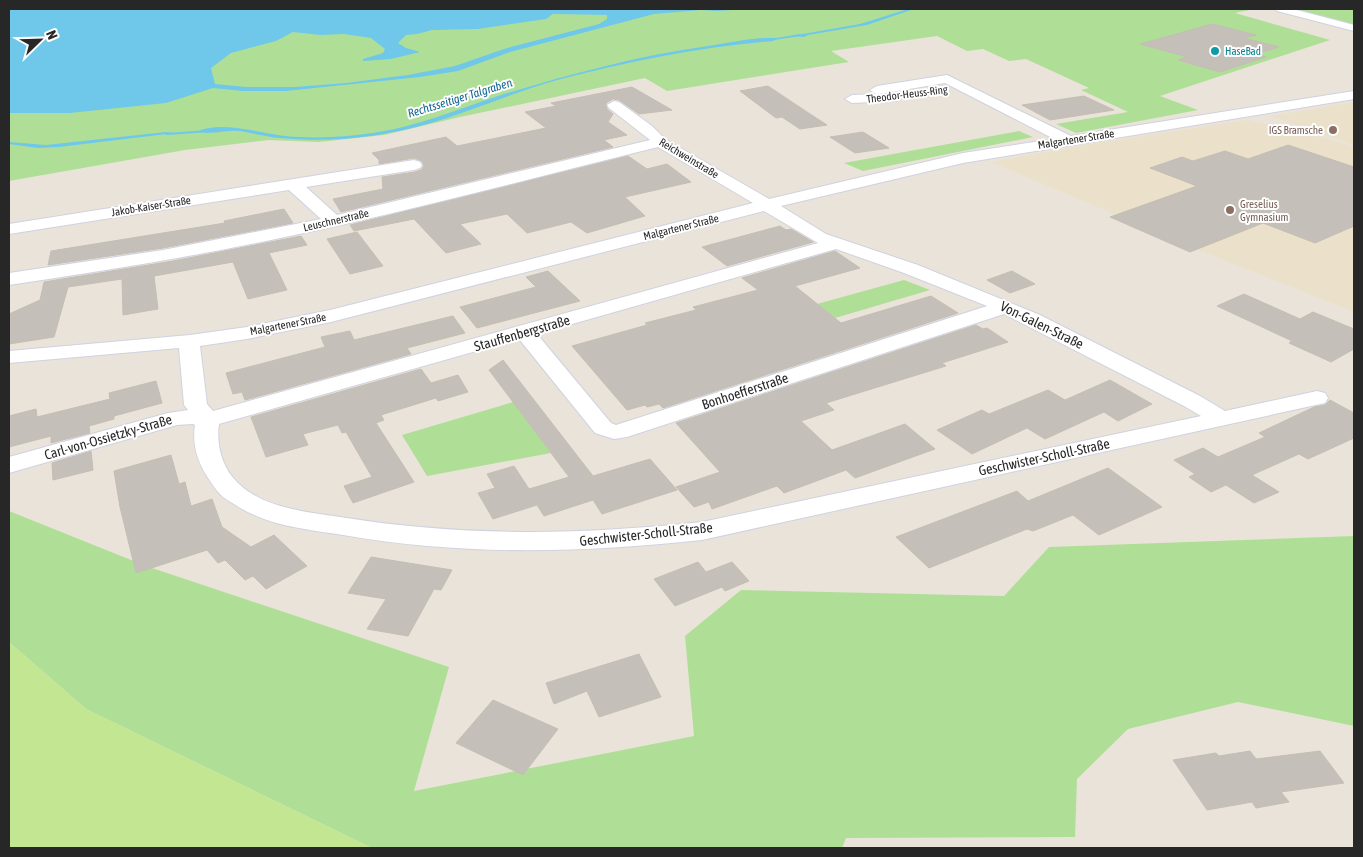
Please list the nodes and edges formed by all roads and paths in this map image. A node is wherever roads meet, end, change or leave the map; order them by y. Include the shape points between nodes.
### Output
1 (1281, 9) edge
2 (1354, 28) edge
3 (961, 87) junction
4 (877, 90) dead end
5 (1354, 95) edge
6 (852, 99) dead end
7 (614, 105) dead end
8 (1068, 141) junction
9 (660, 142) junction
10 (414, 165) dead end
11 (294, 185) junction
12 (768, 205) junction
13 (334, 221) junction
14 (9, 229) edge
15 (836, 244) junction
16 (9, 279) edge
17 (1004, 307) junction
18 (524, 332) junction
19 (190, 341) junction
20 (9, 357) edge
21 (1317, 398) dead end
22 (1221, 419) junction
23 (208, 420) junction
24 (9, 465) edge

1 - 2 street
3 - 4 street, Theodor-Heuss-Ring via 947,80
3 - 6 street, Theodor-Heuss-Ring via 885,99
3 - 8 street, Theodor-Heuss-Ring
5 - 8 street, Malgartener Straße
7 - 9 street, Reichweinstraße via 647,128
8 - 12 street, Malgartener Straße via 954,160
9 - 12 street, Reichweinstraße
9 - 13 street, Leuschnerstraße
10 - 11 street, Jakob-Kaiser-Straße
11 - 13 street
11 - 14 street, Jakob-Kaiser-Straße
12 - 15 street, Von-Galen-Straße via 820,238
12 - 19 street, Malgartener Straße via 332,316
13 - 16 street, Leuschnerstraße via 167,255
15 - 17 street, Von-Galen-Straße via 911,269
15 - 18 street, Stauffenbergstraße
17 - 18 street, Bonhoefferstraße via 614,432 603,428
17 - 22 street, Von-Galen-Straße via 1148,378
18 - 23 street, Stauffenbergstraße
19 - 20 street, Malgartener Straße
19 - 23 street via 196,405
21 - 22 street
22 - 23 street, Geschwister-Scholl-Straße via 702,530 564,542 396,535 281,516 229,490 212,465 205,439
23 - 24 street, Carl-von-Ossietzky-Straße via 176,418

